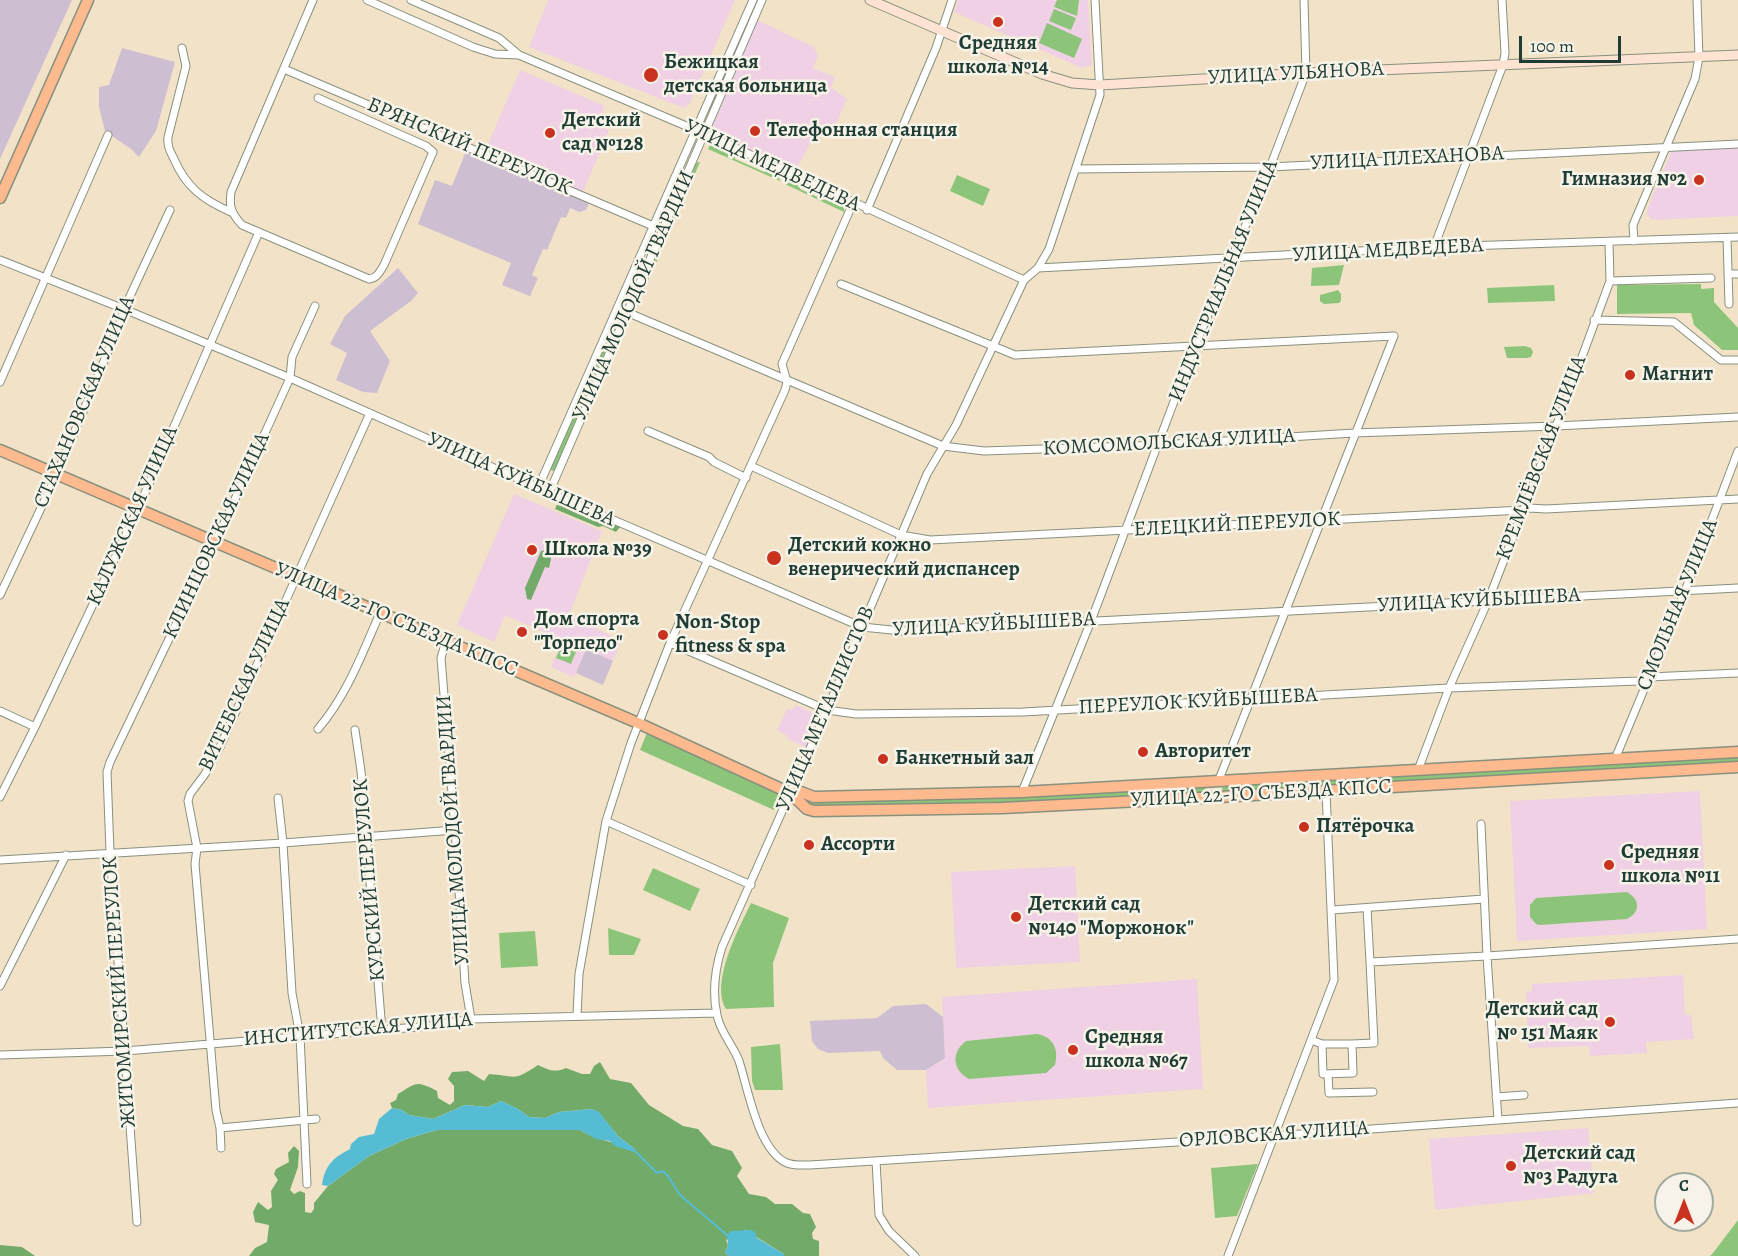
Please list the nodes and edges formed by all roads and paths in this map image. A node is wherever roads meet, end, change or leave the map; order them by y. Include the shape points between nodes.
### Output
1 (88, 0) edge
2 (313, 0) edge
3 (367, 0) edge
4 (411, 0) edge
5 (753, 0) edge
6 (762, 0) edge
7 (870, 0) edge
8 (952, 0) edge
9 (1095, 0) edge
10 (1304, 0) edge
11 (1502, 0) edge
12 (1697, 0) edge
13 (940, 31) junction
14 (182, 48) dead end
15 (1738, 55) edge
16 (519, 56) junction
17 (1699, 57) junction
18 (1503, 65) junction
19 (284, 69) junction
20 (1306, 73) junction
21 (1100, 85) junction
22 (318, 98) dead end
23 (696, 130) junction
24 (705, 134) junction
25 (108, 135) dead end
26 (1738, 144) edge
27 (1667, 148) junction
28 (1469, 156) junction
29 (1270, 167) junction
30 (1076, 169) junction
31 (0, 198) edge
32 (853, 203) junction
33 (170, 210) dead end
34 (867, 210) junction
35 (231, 212) junction
36 (654, 226) junction
37 (259, 232) junction
38 (1738, 237) edge
39 (1727, 238) junction
40 (1634, 241) junction
41 (1609, 242) junction
42 (1434, 247) junction
43 (0, 260) edge
44 (1233, 260) junction
45 (1038, 268) junction
46 (1738, 273) edge
47 (1728, 274) junction
48 (45, 277) junction
49 (1711, 278) dead end
50 (1024, 280) junction
51 (1610, 281) junction
52 (841, 284) dead end
53 (1729, 304) dead end
54 (315, 306) dead end
55 (617, 308) junction
56 (124, 309) junction
57 (627, 313) junction
58 (1594, 320) junction
59 (209, 344) junction
60 (1196, 346) junction
61 (994, 347) junction
62 (1738, 360) edge
63 (290, 378) junction
64 (0, 382) edge
65 (787, 382) junction
66 (370, 413) junction
67 (1738, 417) edge
68 (1556, 426) junction
69 (648, 431) dead end
70 (1354, 433) junction
71 (1159, 445) junction
72 (942, 446) junction
73 (0, 450) edge
74 (1738, 451) edge
75 (751, 466) junction
76 (57, 474) junction
77 (746, 478) junction
78 (538, 488) junction
79 (549, 493) junction
80 (1738, 499) edge
81 (1720, 500) junction
82 (138, 509) junction
83 (1523, 510) junction
84 (1322, 520) junction
85 (1125, 531) junction
86 (902, 535) junction
87 (215, 543) junction
88 (708, 561) junction
89 (296, 577) junction
90 (1738, 588) edge
91 (1685, 591) junction
92 (0, 595) edge
93 (1488, 601) junction
94 (1286, 610) junction
95 (380, 614) junction
96 (1091, 621) junction
97 (862, 627) junction
98 (446, 641) junction
99 (670, 643) junction
100 (1738, 673) edge
101 (1648, 677) junction
102 (1449, 688) junction
103 (1249, 700) junction
104 (827, 710) junction
105 (1056, 710) junction
106 (0, 711) edge
107 (638, 723) junction
108 (35, 727) junction
109 (318, 729) dead end
110 (355, 730) dead end
111 (1738, 752) edge
112 (1615, 759) junction
113 (110, 762) joint
114 (1738, 767) edge
115 (1418, 770) junction
116 (1218, 782) junction
117 (1326, 791) junction
118 (1022, 792) junction
119 (790, 793) junction
120 (0, 797) edge
121 (1219, 797) junction
122 (278, 798) dead end
123 (606, 821) junction
124 (1480, 824) dead end
125 (456, 830) junction
126 (366, 836) junction
127 (283, 843) junction
128 (196, 848) junction
129 (110, 852) junction
130 (66, 855) junction
131 (0, 860) edge
132 (751, 885) junction
133 (1484, 899) junction
134 (1367, 908) junction
135 (1332, 909) junction
136 (1738, 939) edge
137 (1487, 956) junction
138 (1370, 962) junction
139 (0, 986) edge
140 (716, 1013) junction
141 (577, 1015) junction
142 (471, 1019) junction
143 (382, 1031) junction
144 (300, 1036) junction
145 (1311, 1040) junction
146 (211, 1044) junction
147 (1322, 1044) junction
148 (1352, 1044) junction
149 (0, 1050) edge
150 (125, 1051) junction
151 (0, 1055) edge
152 (17, 1055) junction
153 (1328, 1074) junction
154 (1373, 1092) dead end
155 (1524, 1095) dead end
156 (1497, 1096) junction
157 (1738, 1103) edge
158 (316, 1119) dead end
159 (303, 1120) junction
160 (1498, 1120) junction
161 (220, 1128) junction
162 (1273, 1136) junction
163 (221, 1148) dead end
164 (876, 1161) junction
165 (810, 1165) joint
166 (307, 1184) dead end
167 (137, 1222) dead end
168 (915, 1256) edge
169 (1228, 1256) edge

1 - 31 main road
2 - 19 street
3 - 16 street, УЛИЦА МЕДВЕДЕВА via 473,47
4 - 16 street, УЛИЦА МЕДВЕДЕВА via 499,38
5 - 23 street, УЛИЦА МОЛОДОЙ ГВАРДИИ
6 - 24 street, УЛИЦА МОЛОДОЙ ГВАРДИИ
7 - 13 main road, УЛИЦА УЛЬЯНОВА
8 - 13 street
9 - 21 street, УЛИЦА МЕТАЛЛИСТОВ
10 - 20 street, ИНДУСТРИАЛЬНАЯ УЛИЦА
11 - 18 street
12 - 17 street
13 - 21 main road, УЛИЦА УЛЬЯНОВА via 1061,81
13 - 34 street
14 - 35 street via 186,66 168,145 187,184
15 - 17 main road, УЛИЦА УЛЬЯНОВА
16 - 23 street, УЛИЦА МЕДВЕДЕВА
17 - 18 main road, УЛИЦА УЛЬЯНОВА
17 - 27 street via 1695,79
18 - 20 main road, УЛИЦА УЛЬЯНОВА
18 - 28 street
19 - 35 street via 231,192
19 - 36 street, БРЯНСКИЙ ПЕРЕУЛОК
20 - 21 main road, УЛИЦА УЛЬЯНОВА
20 - 29 street, ИНДУСТРИАЛЬНАЯ УЛИЦА
21 - 30 street, УЛИЦА МЕТАЛЛИСТОВ via 1098,104
22 - 37 street via 426,146 433,152 430,161 384,265 372,278
23 - 24 street, УЛИЦА МЕДВЕДЕВА
23 - 36 street, УЛИЦА МОЛОДОЙ ГВАРДИИ
24 - 32 street, УЛИЦА МЕДВЕДЕВА
24 - 57 street, УЛИЦА МОЛОДОЙ ГВАРДИИ
25 - 48 street
26 - 27 street, УЛИЦА ПЛЕХАНОВА
27 - 28 street, УЛИЦА ПЛЕХАНОВА
27 - 40 street via 1634,225
28 - 29 street, УЛИЦА ПЛЕХАНОВА
28 - 42 street
29 - 30 street, УЛИЦА ПЛЕХАНОВА
29 - 44 street, ИНДУСТРИАЛЬНАЯ УЛИЦА
30 - 45 street, УЛИЦА МЕТАЛЛИСТОВ via 1049,249
32 - 34 street, УЛИЦА МЕДВЕДЕВА
32 - 65 street via 782,364
33 - 56 street, СТАХАНОВСКАЯ УЛИЦА
34 - 50 street, УЛИЦА МЕДВЕДЕВА
35 - 37 street via 242,225
36 - 55 street, УЛИЦА МОЛОДОЙ ГВАРДИИ
37 - 59 street, КАЛУЖСКАЯ УЛИЦА
38 - 39 street, УЛИЦА МЕДВЕДЕВА
39 - 40 street, УЛИЦА МЕДВЕДЕВА
39 - 47 street
40 - 41 street, УЛИЦА МЕДВЕДЕВА
41 - 42 street, УЛИЦА МЕДВЕДЕВА
41 - 51 street, КРЕМЛЁВСКАЯ УЛИЦА
42 - 44 street, УЛИЦА МЕДВЕДЕВА
43 - 48 street, УЛИЦА КУЙБЫШЕВА
44 - 45 street, УЛИЦА МЕДВЕДЕВА
44 - 60 street, ИНДУСТРИАЛЬНАЯ УЛИЦА
45 - 50 street, УЛИЦА МЕТАЛЛИСТОВ
46 - 47 street
47 - 53 street
48 - 56 street, УЛИЦА КУЙБЫШЕВА
48 - 64 street
49 - 51 street
50 - 61 street, УЛИЦА МЕТАЛЛИСТОВ
51 - 58 street, КРЕМЛЁВСКАЯ УЛИЦА
52 - 61 street
54 - 63 street, КЛИНЦОВСКАЯ УЛИЦА via 292,357
55 - 57 street, КОМСОМОЛЬСКАЯ УЛИЦА
55 - 78 street, УЛИЦА МОЛОДОЙ ГВАРДИИ
56 - 59 street, УЛИЦА КУЙБЫШЕВА
56 - 76 street, СТАХАНОВСКАЯ УЛИЦА
57 - 65 street, КОМСОМОЛЬСКАЯ УЛИЦА
57 - 79 street, УЛИЦА МОЛОДОЙ ГВАРДИИ
58 - 62 street via 1674,322 1721,360
58 - 68 street, КРЕМЛЁВСКАЯ УЛИЦА
59 - 63 street, УЛИЦА КУЙБЫШЕВА
59 - 82 street, КАЛУЖСКАЯ УЛИЦА
60 - 61 street via 1015,354
60 - 70 street via 1394,336
60 - 71 street, ИНДУСТРИАЛЬНАЯ УЛИЦА
61 - 72 street, УЛИЦА МЕТАЛЛИСТОВ
63 - 66 street, УЛИЦА КУЙБЫШЕВА
63 - 87 street, КЛИНЦОВСКАЯ УЛИЦА
65 - 72 street, КОМСОМОЛЬСКАЯ УЛИЦА
65 - 75 street
66 - 78 street, УЛИЦА КУЙБЫШЕВА
66 - 89 street, ВИТЕБСКАЯ УЛИЦА
67 - 68 street, КОМСОМОЛЬСКАЯ УЛИЦА
68 - 70 street, КОМСОМОЛЬСКАЯ УЛИЦА
68 - 83 street, КРЕМЛЁВСКАЯ УЛИЦА
69 - 77 street
70 - 71 street, КОМСОМОЛЬСКАЯ УЛИЦА
70 - 84 street
71 - 72 street, КОМСОМОЛЬСКАЯ УЛИЦА via 984,451
71 - 85 street, ИНДУСТРИАЛЬНАЯ УЛИЦА
72 - 86 street, УЛИЦА МЕТАЛЛИСТОВ
73 - 76 main road, УЛИЦА 22-ГО СЪЕЗДА КПСС
74 - 81 street, СМОЛЬНАЯ УЛИЦА
75 - 77 street
75 - 86 street, ЕЛЕЦКИЙ ПЕРЕУЛОК
76 - 82 main road, УЛИЦА 22-ГО СЪЕЗДА КПСС
76 - 92 street, СТАХАНОВСКАЯ УЛИЦА
77 - 88 street
78 - 79 street, УЛИЦА КУЙБЫШЕВА
79 - 88 street, УЛИЦА КУЙБЫШЕВА
80 - 81 street, ЕЛЕЦКИЙ ПЕРЕУЛОК
81 - 83 street, ЕЛЕЦКИЙ ПЕРЕУЛОК
81 - 91 street, СМОЛЬНАЯ УЛИЦА
82 - 87 main road, УЛИЦА 22-ГО СЪЕЗДА КПСС
82 - 108 street, КАЛУЖСКАЯ УЛИЦА
83 - 84 street, ЕЛЕЦКИЙ ПЕРЕУЛОК
83 - 93 street, КРЕМЛЁВСКАЯ УЛИЦА
84 - 85 street, ЕЛЕЦКИЙ ПЕРЕУЛОК
84 - 94 street
85 - 86 street, ЕЛЕЦКИЙ ПЕРЕУЛОК via 936,540
85 - 96 street, ИНДУСТРИАЛЬНАЯ УЛИЦА
86 - 97 street, УЛИЦА МЕТАЛЛИСТОВ
87 - 89 main road, УЛИЦА 22-ГО СЪЕЗДА КПСС
87 - 113 street, КЛИНЦОВСКАЯ УЛИЦА
88 - 97 street, УЛИЦА КУЙБЫШЕВА
88 - 99 street
89 - 95 main road, УЛИЦА 22-ГО СЪЕЗДА КПСС
89 - 128 street, ВИТЕБСКАЯ УЛИЦА via 220,747 190,794
90 - 91 street, УЛИЦА КУЙБЫШЕВА
91 - 93 street, УЛИЦА КУЙБЫШЕВА
91 - 101 street, СМОЛЬНАЯ УЛИЦА
93 - 94 street, УЛИЦА КУЙБЫШЕВА
93 - 102 street, КРЕМЛЁВСКАЯ УЛИЦА
94 - 96 street, УЛИЦА КУЙБЫШЕВА
94 - 103 street
95 - 98 main road, УЛИЦА 22-ГО СЪЕЗДА КПСС
95 - 109 street via 346,689
96 - 97 street, УЛИЦА КУЙБЫШЕВА via 902,631
96 - 105 street, ИНДУСТРИАЛЬНАЯ УЛИЦА
97 - 104 street, УЛИЦА МЕТАЛЛИСТОВ
98 - 107 main road, УЛИЦА 22-ГО СЪЕЗДА КПСС
98 - 125 street, УЛИЦА МОЛОДОЙ ГВАРДИИ via 441,658
99 - 104 street, ПЕРЕУЛОК КУЙБЫШЕВА
99 - 107 street
100 - 101 street, ПЕРЕУЛОК КУЙБЫШЕВА
101 - 102 street, ПЕРЕУЛОК КУЙБЫШЕВА via 1639,681
101 - 112 street, СМОЛЬНАЯ УЛИЦА
102 - 103 street, ПЕРЕУЛОК КУЙБЫШЕВА
102 - 115 street, КРЕМЛЁВСКАЯ УЛИЦА
103 - 105 street, ПЕРЕУЛОК КУЙБЫШЕВА
103 - 116 street
104 - 105 street, ПЕРЕУЛОК КУЙБЫШЕВА via 856,714
104 - 119 street, УЛИЦА МЕТАЛЛИСТОВ
105 - 118 street, ИНДУСТРИАЛЬНАЯ УЛИЦА
106 - 108 street
107 - 119 main road, УЛИЦА 22-ГО СЪЕЗДА КПСС
107 - 123 street
108 - 120 street, КАЛУЖСКАЯ УЛИЦА
110 - 126 street, КУРСКИЙ ПЕРЕУЛОК
111 - 112 main road, УЛИЦА 22-ГО СЪЕЗДА КПСС
112 - 115 main road, УЛИЦА 22-ГО СЪЕЗДА КПСС
113 - 129 street, ЖИТОМИРСКИЙ ПЕРЕУЛОК via 106,781
114 - 117 main road, УЛИЦА 22-ГО СЪЕЗДА КПСС
115 - 116 main road, УЛИЦА 22-ГО СЪЕЗДА КПСС
116 - 118 main road, УЛИЦА 22-ГО СЪЕЗДА КПСС
116 - 121 main road
117 - 121 main road, УЛИЦА 22-ГО СЪЕЗДА КПСС
117 - 135 street
118 - 119 main road, УЛИЦА 22-ГО СЪЕЗДА КПСС via 814,797
119 - 121 main road, УЛИЦА 22-ГО СЪЕЗДА КПСС via 807,809 822,813
119 - 132 street, УЛИЦА МЕТАЛЛИСТОВ
122 - 127 street
123 - 132 street
123 - 141 street via 579,974
124 - 133 street
125 - 126 street
125 - 142 street, УЛИЦА МОЛОДОЙ ГВАРДИИ via 465,983
126 - 127 street
126 - 143 street, КУРСКИЙ ПЕРЕУЛОК
127 - 128 street
127 - 144 street via 292,993
128 - 129 street
128 - 146 street, ВИТЕБСКАЯ УЛИЦА
129 - 130 street
129 - 150 street, ЖИТОМИРСКИЙ ПЕРЕУЛОК
130 - 131 street
130 - 139 street
132 - 140 street, УЛИЦА МЕТАЛЛИСТОВ via 718,960
133 - 134 street
133 - 137 street
134 - 135 street
134 - 138 street
135 - 145 street via 1334,980
136 - 137 street
137 - 138 street
137 - 156 street
138 - 148 street via 1374,1042
140 - 141 street, ИНСТИТУТСКАЯ УЛИЦА
140 - 165 street, УЛИЦА МЕТАЛЛИСТОВ via 739,1062 755,1117 773,1151 786,1163
141 - 142 street, ИНСТИТУТСКАЯ УЛИЦА
142 - 143 street, ИНСТИТУТСКАЯ УЛИЦА
143 - 144 street, ИНСТИТУТСКАЯ УЛИЦА
144 - 146 street, ИНСТИТУТСКАЯ УЛИЦА
144 - 159 street
145 - 147 street
145 - 162 street
146 - 150 street, ИНСТИТУТСКАЯ УЛИЦА
146 - 161 street, ВИТЕБСКАЯ УЛИЦА
147 - 148 street
147 - 153 street via 1323,1074
148 - 153 street via 1353,1073
149 - 152 street
150 - 152 street, ИНСТИТУТСКАЯ УЛИЦА
150 - 167 street, ЖИТОМИРСКИЙ ПЕРЕУЛОК
151 - 152 street, ИНСТИТУТСКАЯ УЛИЦА
153 - 154 street via 1329,1093
155 - 156 street
156 - 160 street
157 - 160 street, ОРЛОВСКАЯ УЛИЦА
158 - 159 street
159 - 161 street
159 - 166 street
160 - 162 street, ОРЛОВСКАЯ УЛИЦА
161 - 163 street, ВИТЕБСКАЯ УЛИЦА
162 - 164 street, ОРЛОВСКАЯ УЛИЦА
162 - 169 street
164 - 165 street, ОРЛОВСКАЯ УЛИЦА
164 - 168 street via 879,1215 889,1231

